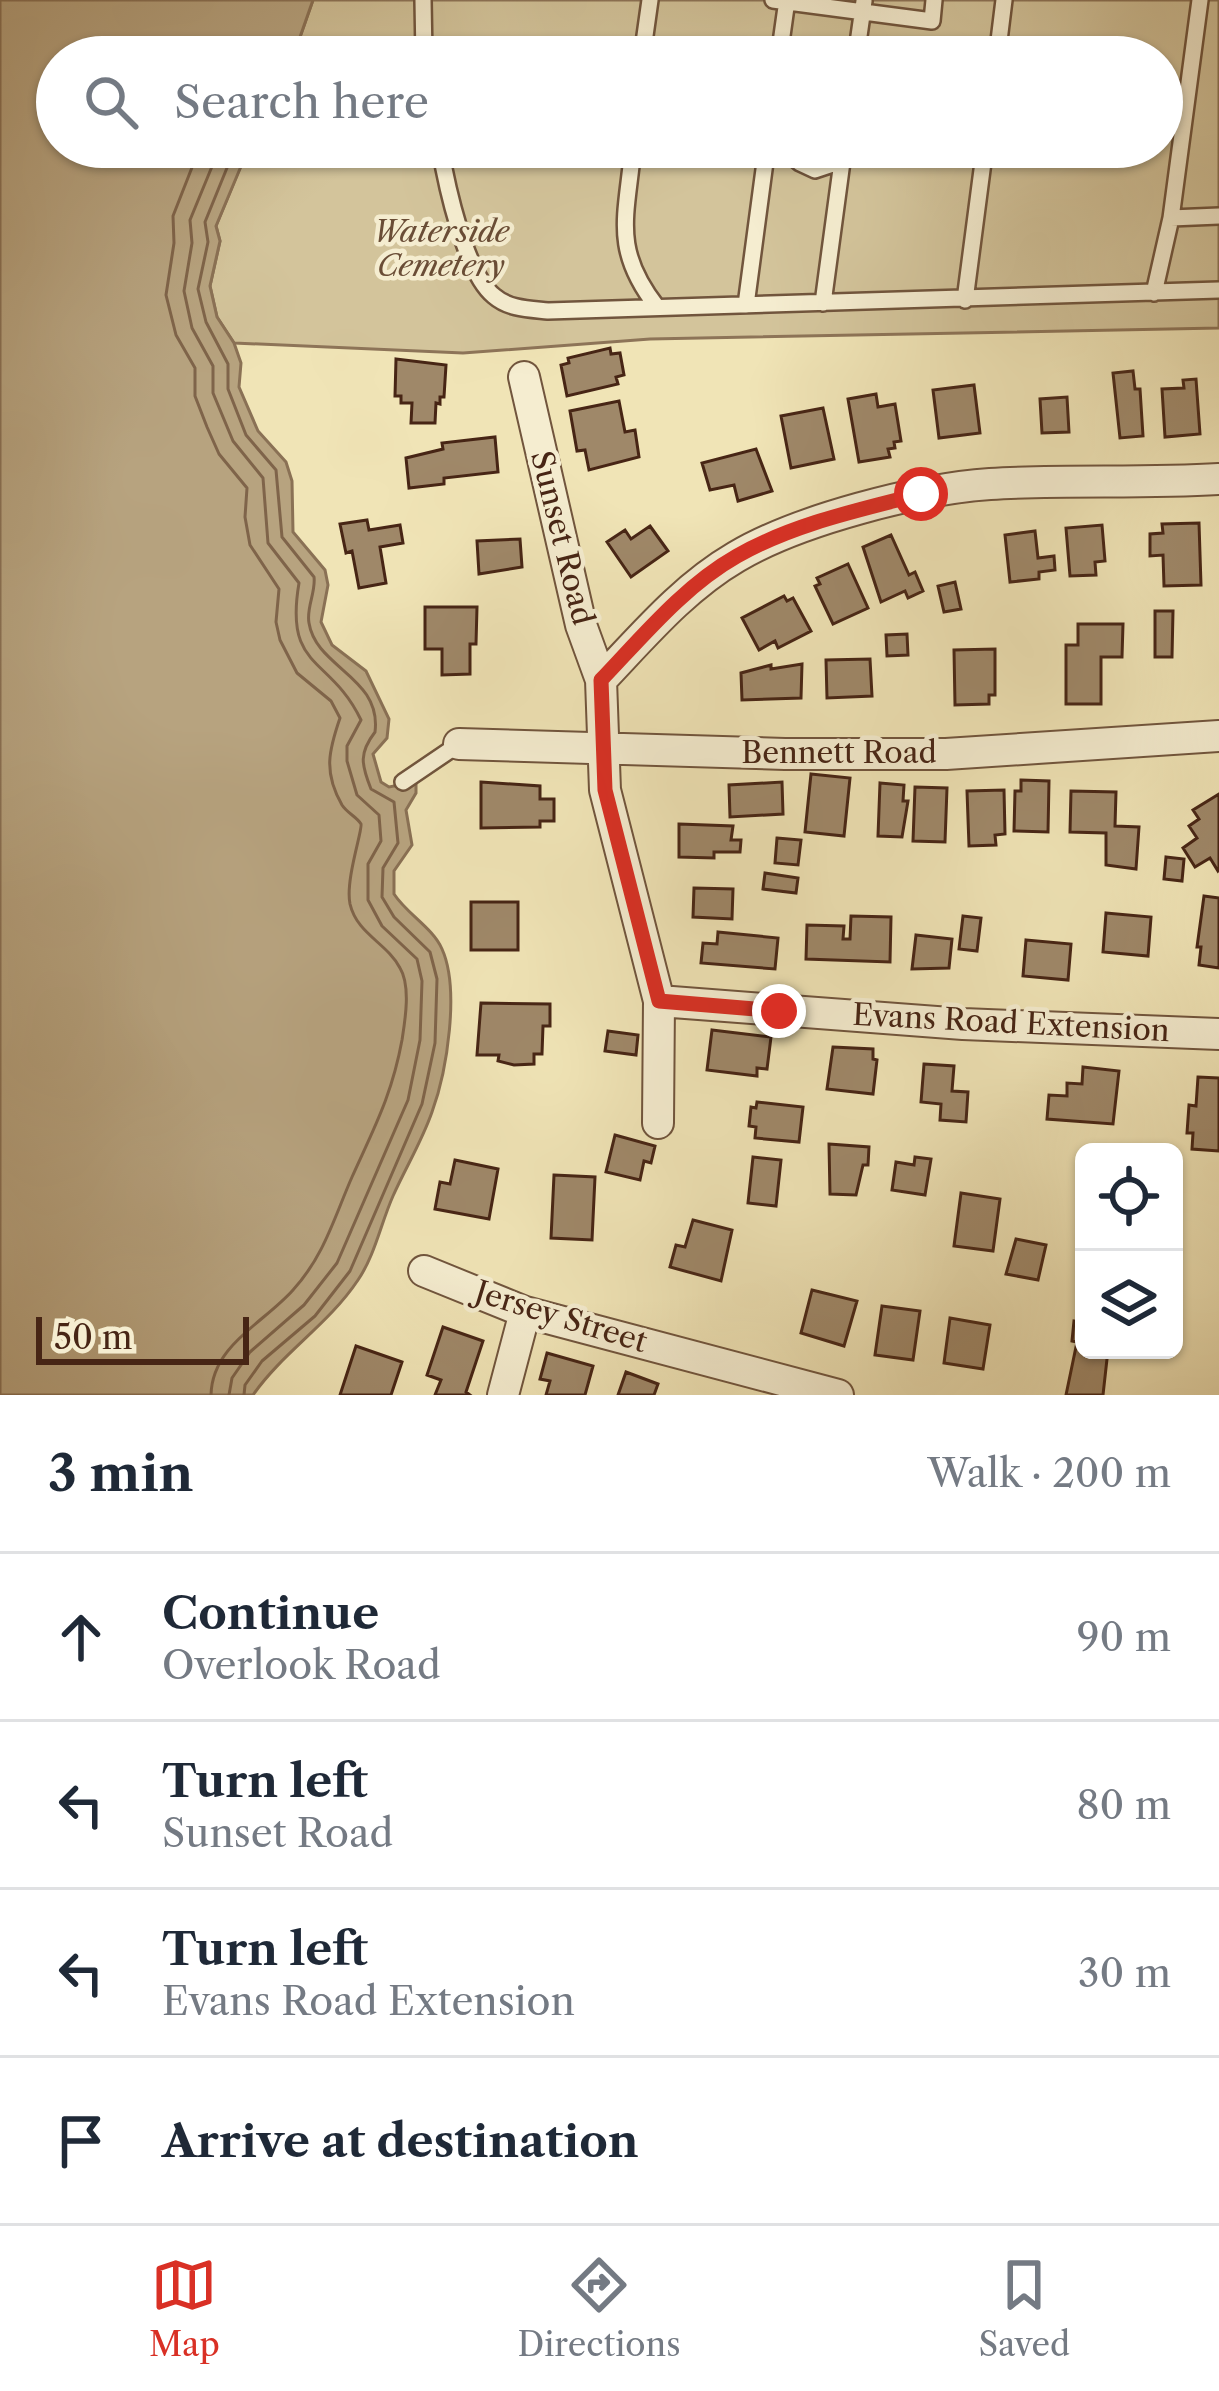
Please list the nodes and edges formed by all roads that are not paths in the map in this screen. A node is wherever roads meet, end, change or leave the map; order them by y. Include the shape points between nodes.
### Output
1 (423, 0) edge
2 (650, 0) edge
3 (934, 0) edge
4 (1004, 0) edge
5 (1200, 0) edge
6 (782, 1) edge
7 (863, 5) edge
8 (424, 36) edge
9 (645, 36) edge
10 (780, 36) edge
11 (859, 36) edge
12 (1000, 36) edge
13 (1183, 128) edge
14 (444, 168) edge
15 (631, 168) edge
16 (764, 168) edge
17 (841, 168) edge
18 (982, 168) edge
19 (1178, 168) edge
20 (1219, 216) edge
21 (1171, 218) junction
22 (1219, 290) edge
23 (1154, 293) junction
24 (965, 300) junction
25 (823, 303) junction
26 (746, 305) junction
27 (656, 307) junction
28 (524, 377) dead end
29 (1219, 479) edge
30 (601, 680) junction
31 (1219, 736) edge
32 (459, 744) joint
33 (602, 749) junction
34 (403, 782) dead end
35 (659, 1001) junction
36 (1214, 1030) edge
37 (658, 1123) dead end
38 (424, 1271) dead end
39 (525, 1312) junction
40 (503, 1395) edge
41 (838, 1395) edge

1 - 8 lane
2 - 9 lane
3 - 7 lane via 932,21
4 - 12 lane
5 - 13 lane
6 - 7 lane
6 - 10 lane
7 - 11 lane
14 - 27 lane via 474,266 492,295 515,308 548,311
15 - 27 lane via 628,262
16 - 26 lane
17 - 25 lane
18 - 24 lane
19 - 21 lane
20 - 21 lane
21 - 23 lane
22 - 23 lane
23 - 24 lane
24 - 25 lane
25 - 26 lane
26 - 27 lane
28 - 30 street, Sunset Road
29 - 30 street via 989,484 821,520 737,556 675,602
30 - 33 street, Sunset Road
31 - 33 street, Bennett Road via 946,754
32 - 33 street, Bennett Road
32 - 34 lane
33 - 35 street, Sunset Road via 605,790
35 - 36 street, Evans Road Extension via 963,1024
35 - 37 street, Sunset Road
38 - 39 street, Jersey Street
39 - 40 street
39 - 41 street, Jersey Street

